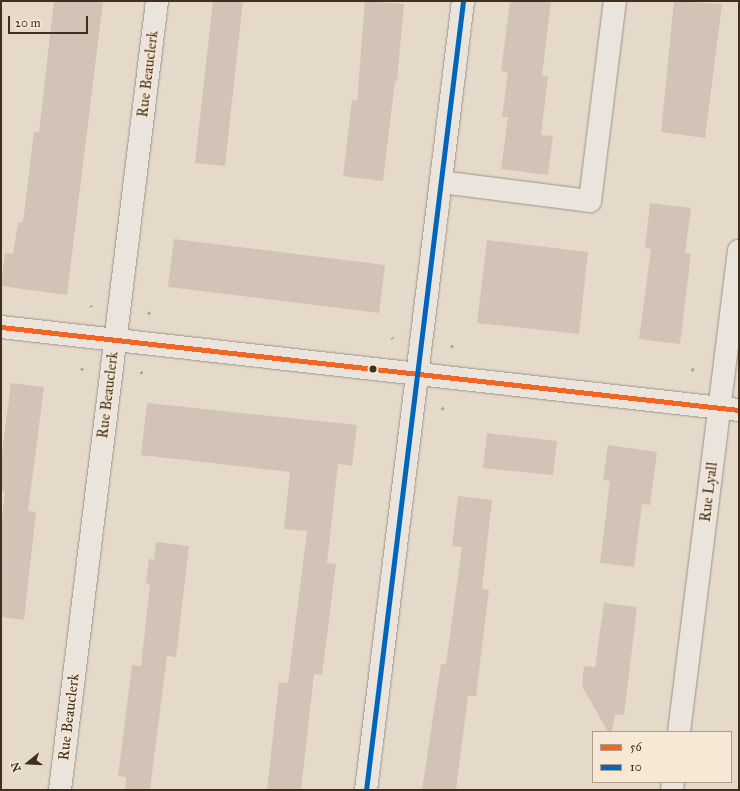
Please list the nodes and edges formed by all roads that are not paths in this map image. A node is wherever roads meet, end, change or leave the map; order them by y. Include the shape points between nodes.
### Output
1 (157, 1) edge
2 (463, 1) edge
3 (615, 1) edge
4 (441, 182) junction
5 (739, 251) edge
6 (1, 326) edge
7 (115, 340) junction
8 (417, 372) junction
9 (729, 409) edge
10 (679, 731) edge
11 (60, 790) edge
12 (366, 790) edge

1 - 7 street, Rue Beauclerk
2 - 4 street
3 - 4 street via 590,201
4 - 8 street
5 - 9 street, Rue Lyall
6 - 7 street
7 - 8 street
7 - 11 street, Rue Beauclerk
8 - 9 street
8 - 12 street
9 - 10 street, Rue Lyall

